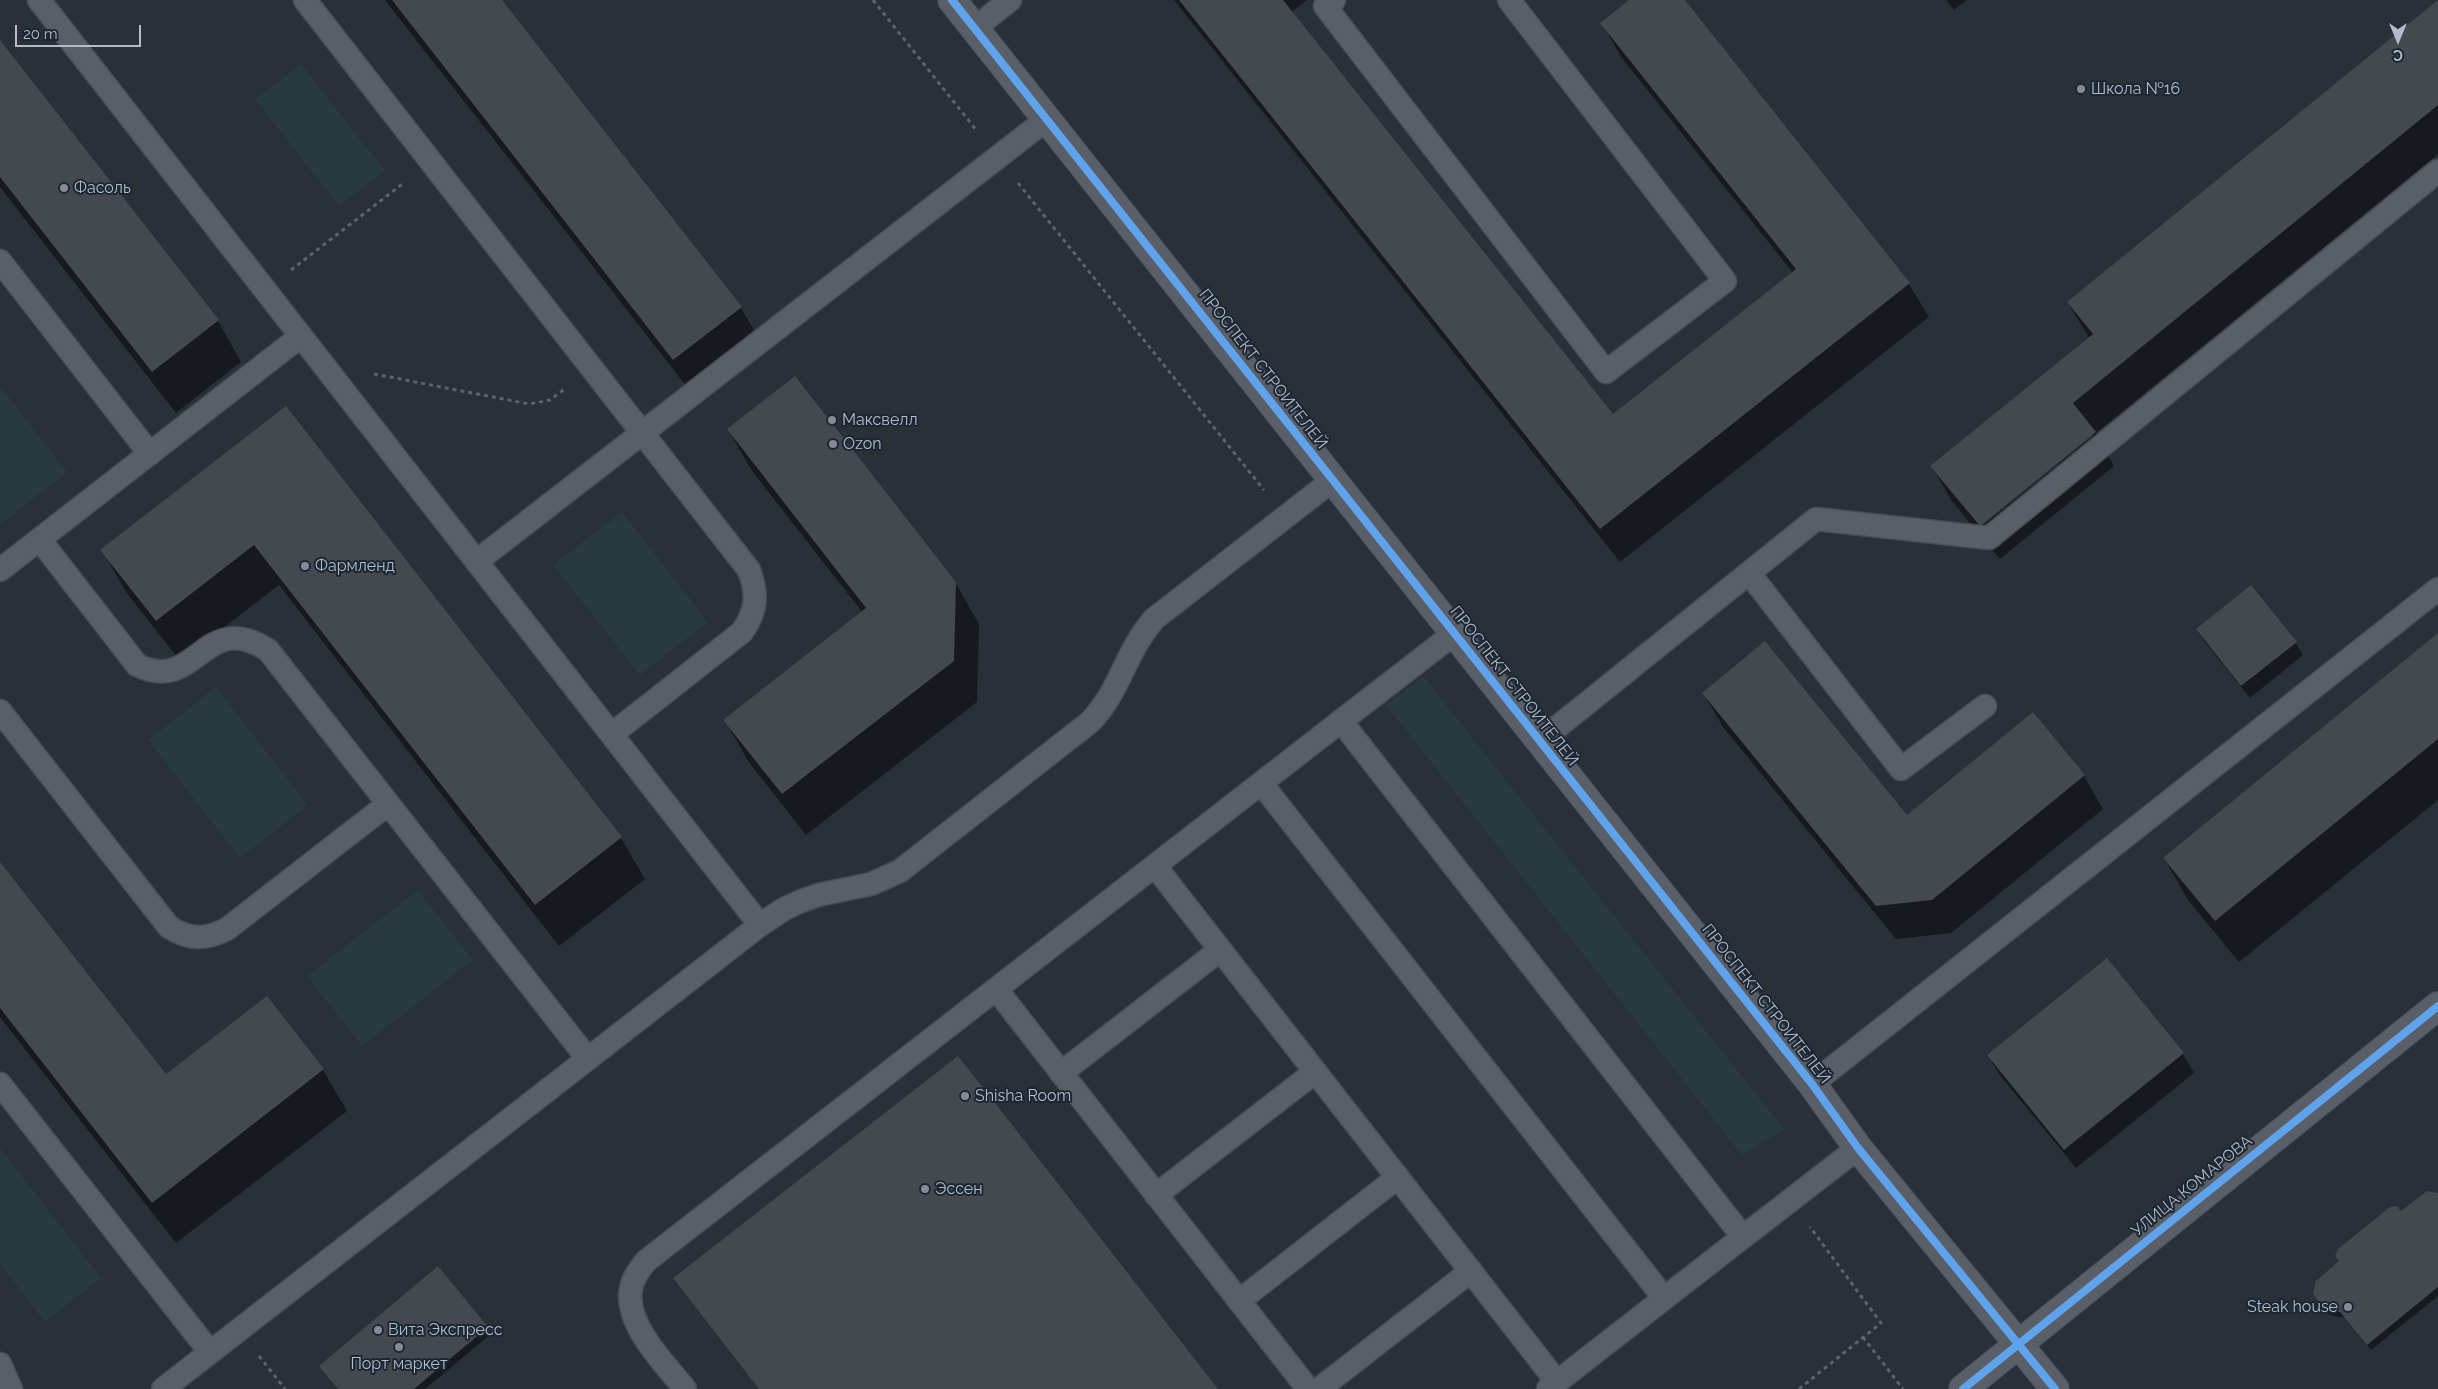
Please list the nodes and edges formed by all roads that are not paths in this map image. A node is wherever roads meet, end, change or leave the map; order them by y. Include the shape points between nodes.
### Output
1 (39, 0) edge
2 (305, 0) edge
3 (952, 0) edge
4 (1010, 0) edge
5 (1508, 0) edge
6 (1326, 2) edge
7 (975, 28) junction
8 (1047, 119) junction
9 (2438, 172) edge
10 (0, 261) edge
11 (301, 336) junction
12 (643, 433) junction
13 (150, 454) junction
14 (1333, 480) junction
15 (40, 540) junction
16 (477, 561) junction
17 (0, 570) edge
18 (1749, 573) junction
19 (2438, 589) edge
20 (1454, 633) junction
21 (1985, 706) dead end
22 (0, 711) edge
23 (1341, 721) junction
24 (612, 734) junction
25 (1540, 741) junction
26 (1261, 783) junction
27 (388, 804) junction
28 (1154, 866) junction
29 (760, 925) junction
30 (1220, 950) junction
31 (996, 989) junction
32 (2438, 1006) edge
33 (588, 1059) junction
34 (1315, 1072) junction
35 (1061, 1073) junction
36 (0, 1084) edge
37 (1812, 1084) junction
38 (1858, 1148) junction
39 (1398, 1177) junction
40 (1156, 1195) junction
41 (1744, 1237) junction
42 (1471, 1271) junction
43 (1664, 1298) junction
44 (1239, 1301) junction
45 (2018, 1344) junction
46 (210, 1352) junction
47 (0, 1364) edge
48 (1552, 1385) edge
49 (11, 1389) edge
50 (163, 1389) edge
51 (685, 1389) edge
52 (1308, 1389) edge
53 (1319, 1389) edge
54 (1963, 1389) edge
55 (2055, 1389) edge

1 - 11 lane
2 - 12 lane
3 - 7 street, ПРОСПЕКТ СТРОИТЕЛЕЙ
4 - 7 lane
5 - 6 lane via 1725,281 1606,372
7 - 8 street, ПРОСПЕКТ СТРОИТЕЛЕЙ
8 - 12 lane
8 - 14 street, ПРОСПЕКТ СТРОИТЕЛЕЙ
9 - 18 lane via 1989,538 1816,519
10 - 13 lane
11 - 13 lane
11 - 16 lane
12 - 16 lane
12 - 24 lane via 749,570 755,586 756,603 751,620 742,632
13 - 15 lane
14 - 20 street, ПРОСПЕКТ СТРОИТЕЛЕЙ
14 - 29 lane via 1154,620 1134,644 1110,698 1090,722 907,865 871,884 799,902
15 - 17 lane
15 - 27 lane via 137,665 150,671 173,671 215,642 230,638 256,643 268,650
16 - 24 lane
18 - 21 lane via 1901,769
18 - 25 lane
19 - 37 lane
20 - 23 lane
20 - 25 street, ПРОСПЕКТ СТРОИТЕЛЕЙ
22 - 27 lane via 169,927 190,937 214,936 227,929
23 - 26 lane
23 - 41 lane
24 - 29 lane
25 - 37 street, ПРОСПЕКТ СТРОИТЕЛЕЙ
26 - 28 lane
26 - 43 lane
27 - 33 lane
28 - 30 lane
28 - 31 lane
29 - 33 lane
30 - 34 lane
30 - 35 lane
31 - 35 lane
31 - 51 lane via 646,1261 634,1278 630,1294 632,1315 640,1331
32 - 45 street, УЛИЦА КОМАРОВА
33 - 46 lane
34 - 39 lane
34 - 40 lane
35 - 40 lane
36 - 46 lane
37 - 38 street, ПРОСПЕКТ СТРОИТЕЛЕЙ
38 - 41 lane
38 - 45 street, ПРОСПЕКТ СТРОИТЕЛЕЙ
39 - 42 lane
39 - 44 lane
40 - 44 lane
41 - 43 lane
42 - 48 lane
42 - 53 lane
43 - 48 lane
44 - 52 lane
45 - 54 street, УЛИЦА КОМАРОВА
45 - 55 street, ПРОСПЕКТ СТРОИТЕЛЕЙ
46 - 50 lane
47 - 49 lane

